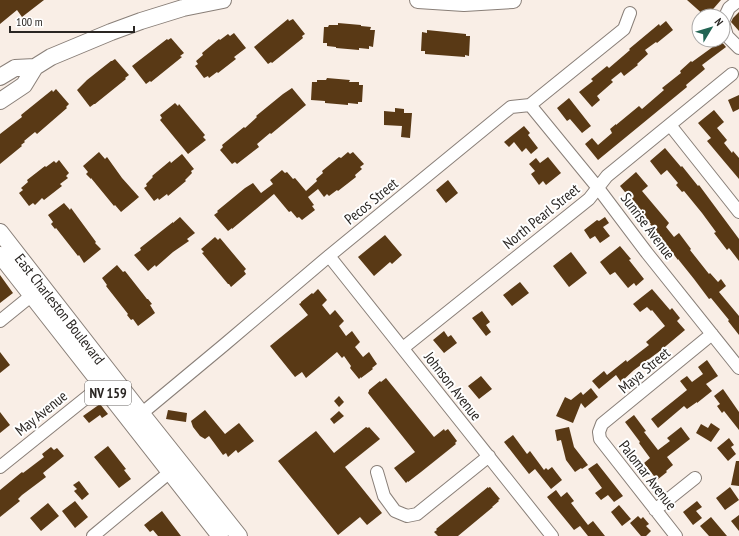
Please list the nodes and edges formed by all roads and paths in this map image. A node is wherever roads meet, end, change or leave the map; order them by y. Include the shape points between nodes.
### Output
1 (222, 0) edge
2 (418, 0) edge
3 (513, 0) edge
4 (739, 0) edge
5 (729, 8) edge
6 (630, 13) dead end
7 (731, 40) edge
8 (739, 48) edge
9 (35, 67) junction
10 (732, 74) dead end
11 (0, 77) edge
12 (0, 100) edge
13 (530, 105) junction
14 (670, 125) junction
15 (598, 188) junction
16 (739, 212) edge
17 (0, 232) edge
18 (0, 255) edge
19 (330, 256) junction
20 (37, 290) junction
21 (0, 321) edge
22 (712, 334) junction
23 (403, 348) junction
24 (739, 368) edge
25 (102, 385) junction
26 (136, 418) junction
27 (599, 432) joint
28 (489, 456) junction
29 (0, 467) edge
30 (170, 472) junction
31 (377, 472) dead end
32 (695, 478) dead end
33 (655, 510) junction
34 (218, 530) edge
35 (93, 536) edge
36 (239, 536) edge
37 (552, 536) edge
38 (676, 536) edge

1 - 9 main road via 141,20 51,57
2 - 3 main road
4 - 5 street
6 - 13 street via 624,29
7 - 8 street
9 - 11 main road via 15,68
9 - 12 main road via 24,85
10 - 14 street, North Pearl Street
13 - 15 street, Sunrise Avenue
13 - 19 street, Pecos Street via 511,107
14 - 15 street, North Pearl Street via 608,176
14 - 16 street
15 - 22 street, Sunrise Avenue
15 - 23 street, North Pearl Street via 589,199
17 - 20 main road, East Charleston Boulevard / NV 159
18 - 20 main road, East Charleston Boulevard / NV 159
19 - 23 street, Johnson Avenue
19 - 26 street, Pecos Street
20 - 21 street
20 - 25 main road, East Charleston Boulevard / NV 159
20 - 26 main road, East Charleston Boulevard / NV 159
22 - 24 street, Sunrise Avenue
22 - 27 street, Maya Street via 602,424
23 - 28 street, Johnson Avenue
25 - 26 main road, East Charleston Boulevard / NV 159
25 - 29 street, May Avenue
26 - 30 main road, East Charleston Boulevard / NV 159
26 - 34 main road, East Charleston Boulevard / NV 159
27 - 33 street, Palomar Avenue via 600,439
28 - 31 street via 417,514 407,516 395,511 384,496
28 - 37 street, Johnson Avenue
30 - 34 main road, East Charleston Boulevard / NV 159
30 - 35 street
32 - 33 street
33 - 38 street, Palomar Avenue
34 - 36 main road, East Charleston Boulevard / NV 159

